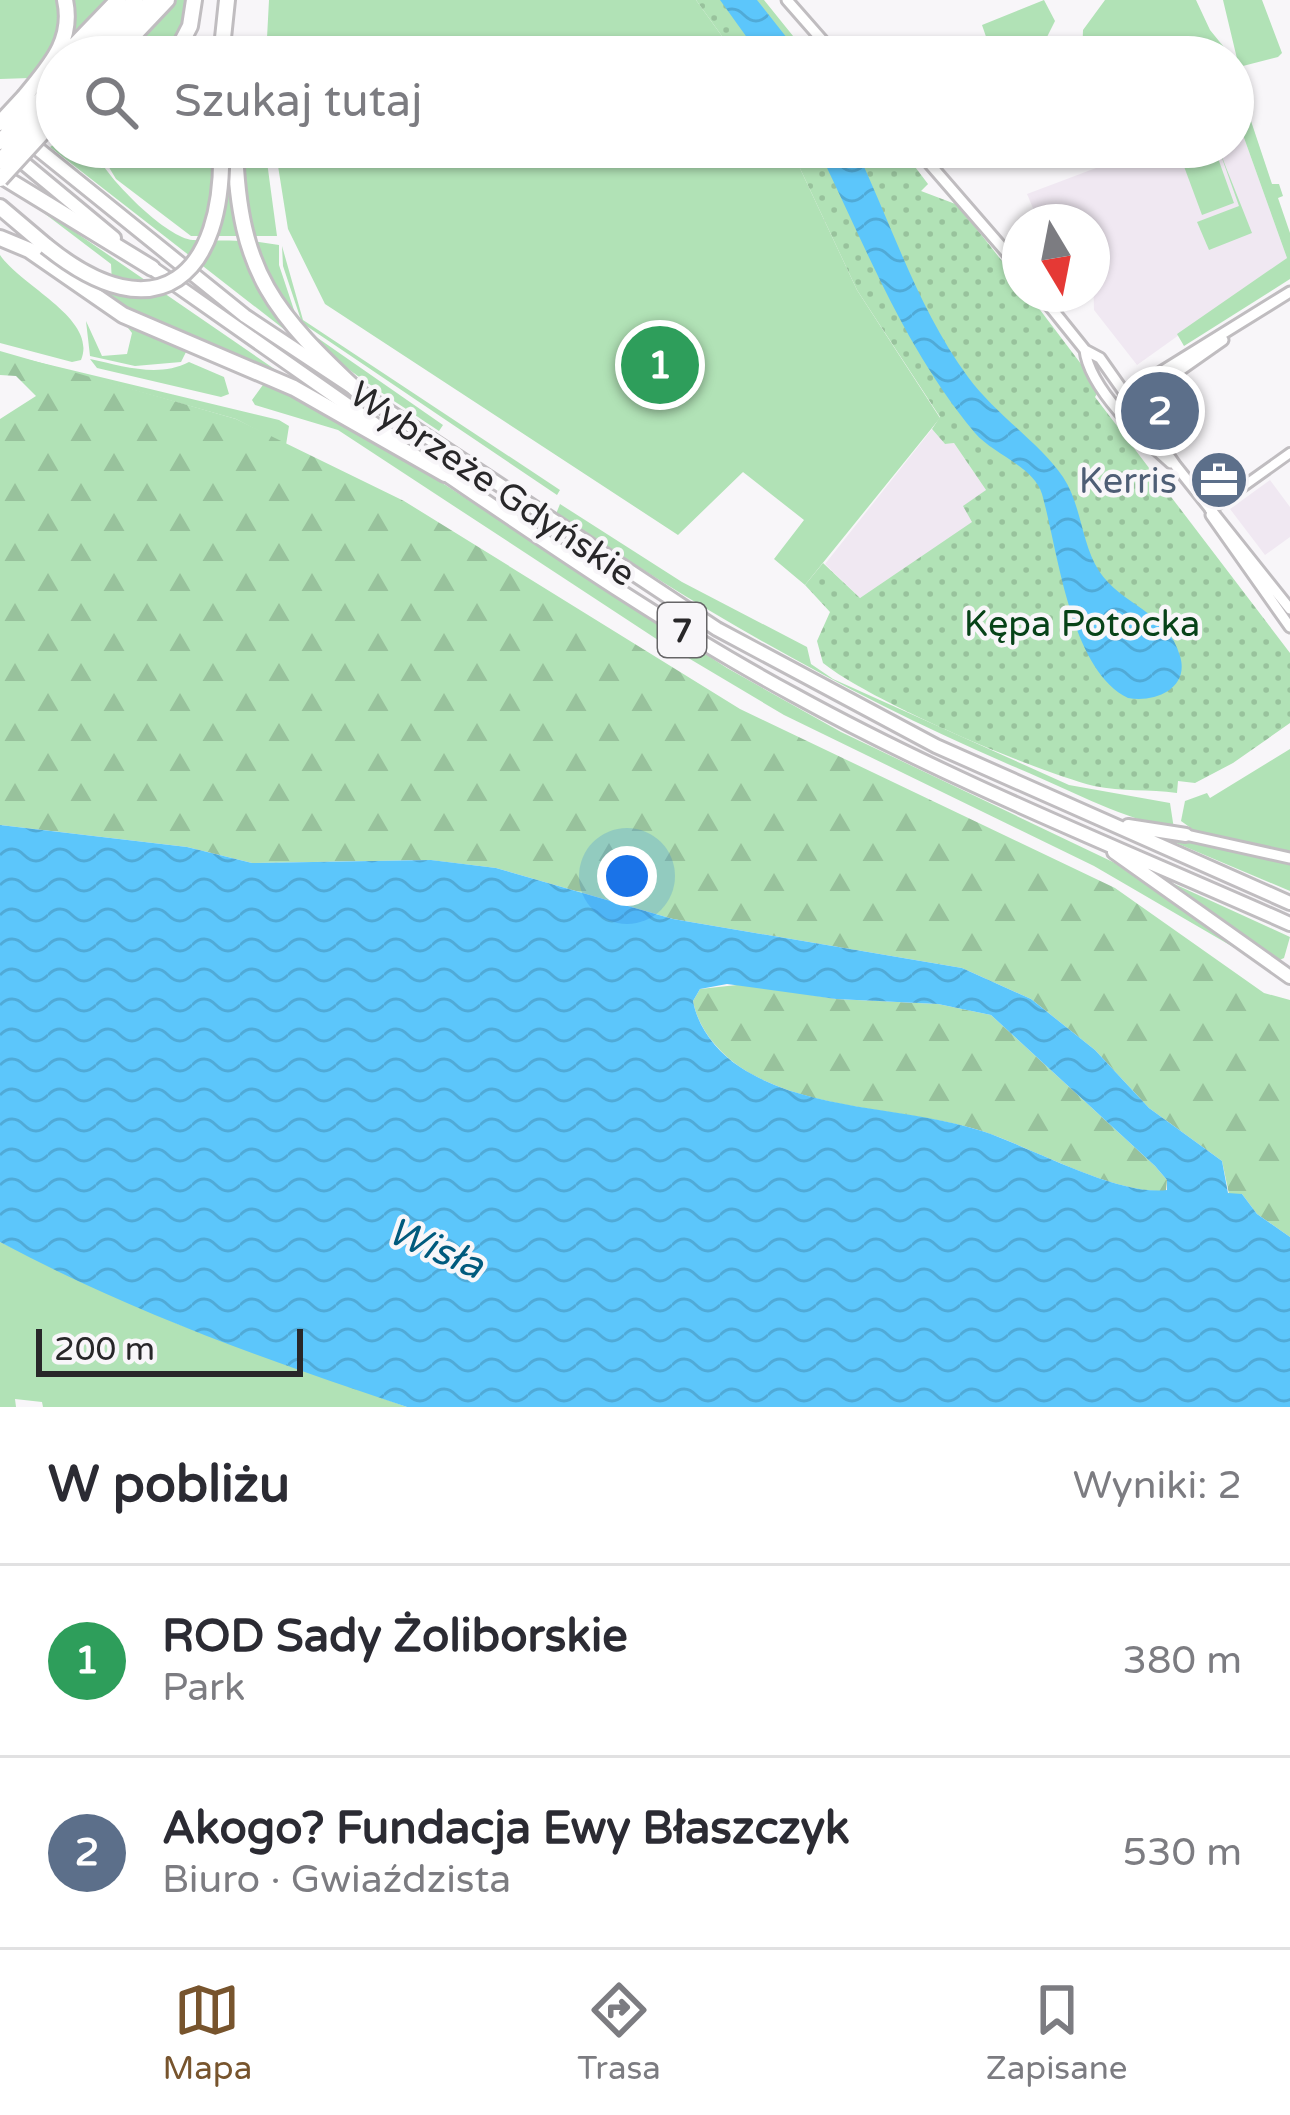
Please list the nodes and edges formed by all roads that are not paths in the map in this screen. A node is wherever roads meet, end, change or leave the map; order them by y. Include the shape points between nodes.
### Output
1 (65, 0) edge
2 (118, 0) edge
3 (135, 0) edge
4 (152, 0) edge
5 (167, 0) edge
6 (194, 0) edge
7 (787, 0) edge
8 (227, 2) edge
9 (65, 36) edge
10 (83, 36) edge
11 (101, 36) edge
12 (119, 36) edge
13 (133, 36) edge
14 (185, 36) edge
15 (223, 36) edge
16 (229, 36) edge
17 (819, 36) edge
18 (36, 115) edge
19 (0, 120) edge
20 (36, 120) edge
21 (36, 123) edge
22 (36, 130) edge
23 (0, 142) edge
24 (36, 150) edge
25 (0, 160) edge
26 (59, 168) edge
27 (220, 168) edge
28 (238, 168) edge
29 (933, 168) edge
30 (0, 177) edge
31 (0, 207) edge
32 (0, 238) edge
33 (1002, 247) edge
34 (152, 268) junction
35 (1290, 292) edge
36 (1054, 312) edge
37 (1232, 332) junction
38 (1085, 350) junction
39 (1127, 393) junction
40 (363, 396) junction
41 (1134, 404) junction
42 (1120, 406) junction
43 (1290, 453) edge
44 (1176, 466) junction
45 (446, 474) junction
46 (1209, 510) junction
47 (1290, 609) edge
48 (1290, 627) edge
49 (1102, 820) junction
50 (1186, 835) joint
51 (1093, 837) junction
52 (1290, 858) edge
53 (1290, 902) edge
54 (1286, 922) edge
55 (1290, 960) edge
56 (1287, 976) edge

1 - 9 highway
2 - 10 highway
3 - 11 highway
4 - 12 highway
5 - 13 highway
6 - 14 highway
7 - 17 street
8 - 15 highway
8 - 16 highway
18 - 19 highway, bridge
19 - 24 main road, Wybrzeże Gdyńskie
20 - 23 highway, bridge
21 - 25 highway, bridge
22 - 30 highway, bridge
23 - 34 main road, Wybrzeże Gdyńskie
26 - 40 main road, Wybrzeże Gdyńskie
27 - 31 highway, bridge via 217,226 196,263 176,279 140,289 79,272
28 - 40 highway, 7 via 248,247 282,316
29 - 33 street
30 - 34 highway, 7
32 - 45 highway via 123,315 294,388
34 - 45 main road, Wybrzeże Gdyńskie / 7
35 - 37 street
36 - 38 street
37 - 39 street
37 - 41 street
38 - 39 street
38 - 42 street via 1088,367
39 - 41 street
39 - 42 street
40 - 49 main road, Wybrzeże Gdyńskie / 7 via 778,664
41 - 42 street
41 - 44 street
42 - 44 street
43 - 46 street
44 - 46 street
45 - 51 main road, Wybrzeże Gdyńskie / 7 via 759,676
46 - 47 street
46 - 48 street
49 - 50 main road
49 - 53 main road, Wybrzeże Gdyńskie / 7
50 - 52 street
51 - 54 main road, Wybrzeże Gdyńskie / 7
51 - 56 main road
55 - 56 street

